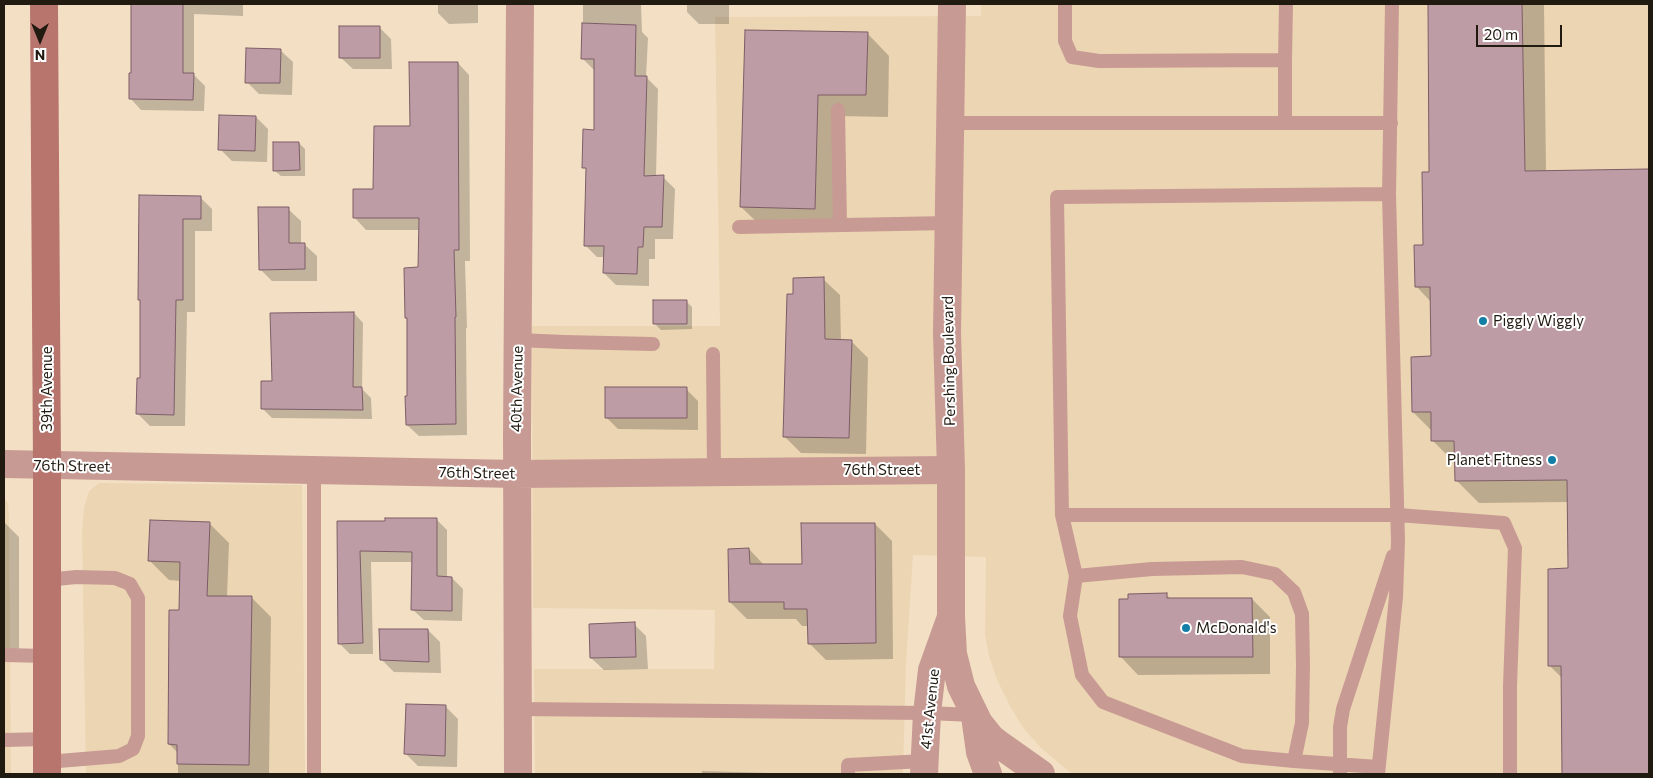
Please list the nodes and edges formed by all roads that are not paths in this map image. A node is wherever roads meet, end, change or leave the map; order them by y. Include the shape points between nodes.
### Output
1 (44, 4) edge
2 (520, 4) edge
3 (952, 4) edge
4 (1065, 4) edge
5 (1286, 4) edge
6 (1392, 4) edge
7 (1285, 60) junction
8 (838, 110) dead end
9 (1285, 122) junction
10 (950, 123) junction
11 (1391, 123) junction
12 (1389, 194) junction
13 (948, 223) junction
14 (840, 225) junction
15 (739, 227) dead end
16 (518, 340) junction
17 (653, 344) dead end
18 (712, 354) dead end
19 (4, 464) edge
20 (47, 466) junction
21 (314, 470) junction
22 (951, 470) junction
23 (714, 472) junction
24 (516, 474) junction
25 (1062, 515) junction
26 (1398, 515) junction
27 (1398, 541) junction
28 (1076, 576) junction
29 (47, 580) junction
30 (951, 617) junction
31 (4, 655) edge
32 (47, 656) junction
33 (518, 709) junction
34 (927, 713) junction
35 (974, 715) junction
36 (4, 740) edge
37 (47, 758) edge
38 (1294, 761) junction
39 (924, 768) edge
40 (1340, 769) edge
41 (1378, 771) edge
42 (1037, 773) edge
43 (314, 774) edge
44 (518, 774) edge
45 (848, 774) edge
46 (988, 774) edge
47 (1510, 774) edge

1 - 20 main road, 39th Avenue
2 - 16 street, 40th Avenue
3 - 10 street, Pershing Boulevard
4 - 7 lane via 1065,41 1072,57 1098,62
5 - 7 lane
6 - 11 lane
7 - 9 lane
8 - 14 lane
9 - 10 lane
9 - 11 lane
10 - 13 street, Pershing Boulevard
11 - 12 lane
12 - 25 lane via 1057,197
12 - 26 lane
13 - 14 lane
13 - 22 street, Pershing Boulevard
14 - 15 lane
16 - 17 lane
16 - 24 street, 40th Avenue
18 - 23 lane
19 - 20 street, 76th Street
20 - 21 street, 76th Street
20 - 29 main road, 39th Avenue
21 - 24 street, 76th Street
21 - 43 lane
22 - 23 street, 76th Street
22 - 30 street, Pershing Boulevard
23 - 24 street, 76th Street
24 - 33 street, 40th Avenue
25 - 26 lane
25 - 28 lane
26 - 27 lane
26 - 47 lane via 1504,523 1515,548
27 - 40 lane via 1343,709
27 - 41 lane via 1396,597
28 - 38 lane via 1070,616 1082,675 1103,702 1242,756
28 - 38 lane via 1152,569 1242,567 1275,574 1294,592 1302,614 1302,723
29 - 32 main road, 39th Avenue
29 - 37 lane via 115,578 130,584 138,598 138,736 133,749 119,756
30 - 34 street, 41st Avenue via 932,670
30 - 35 street, Pershing Boulevard via 954,663
31 - 32 lane
32 - 37 main road, 39th Avenue
33 - 34 lane
33 - 44 street, 40th Avenue
34 - 35 lane
34 - 39 street, 41st Avenue
35 - 42 street, Pershing Boulevard via 991,738
35 - 46 street, Pershing Boulevard via 980,752
36 - 37 lane
38 - 40 lane
39 - 45 lane via 848,765
40 - 41 lane

